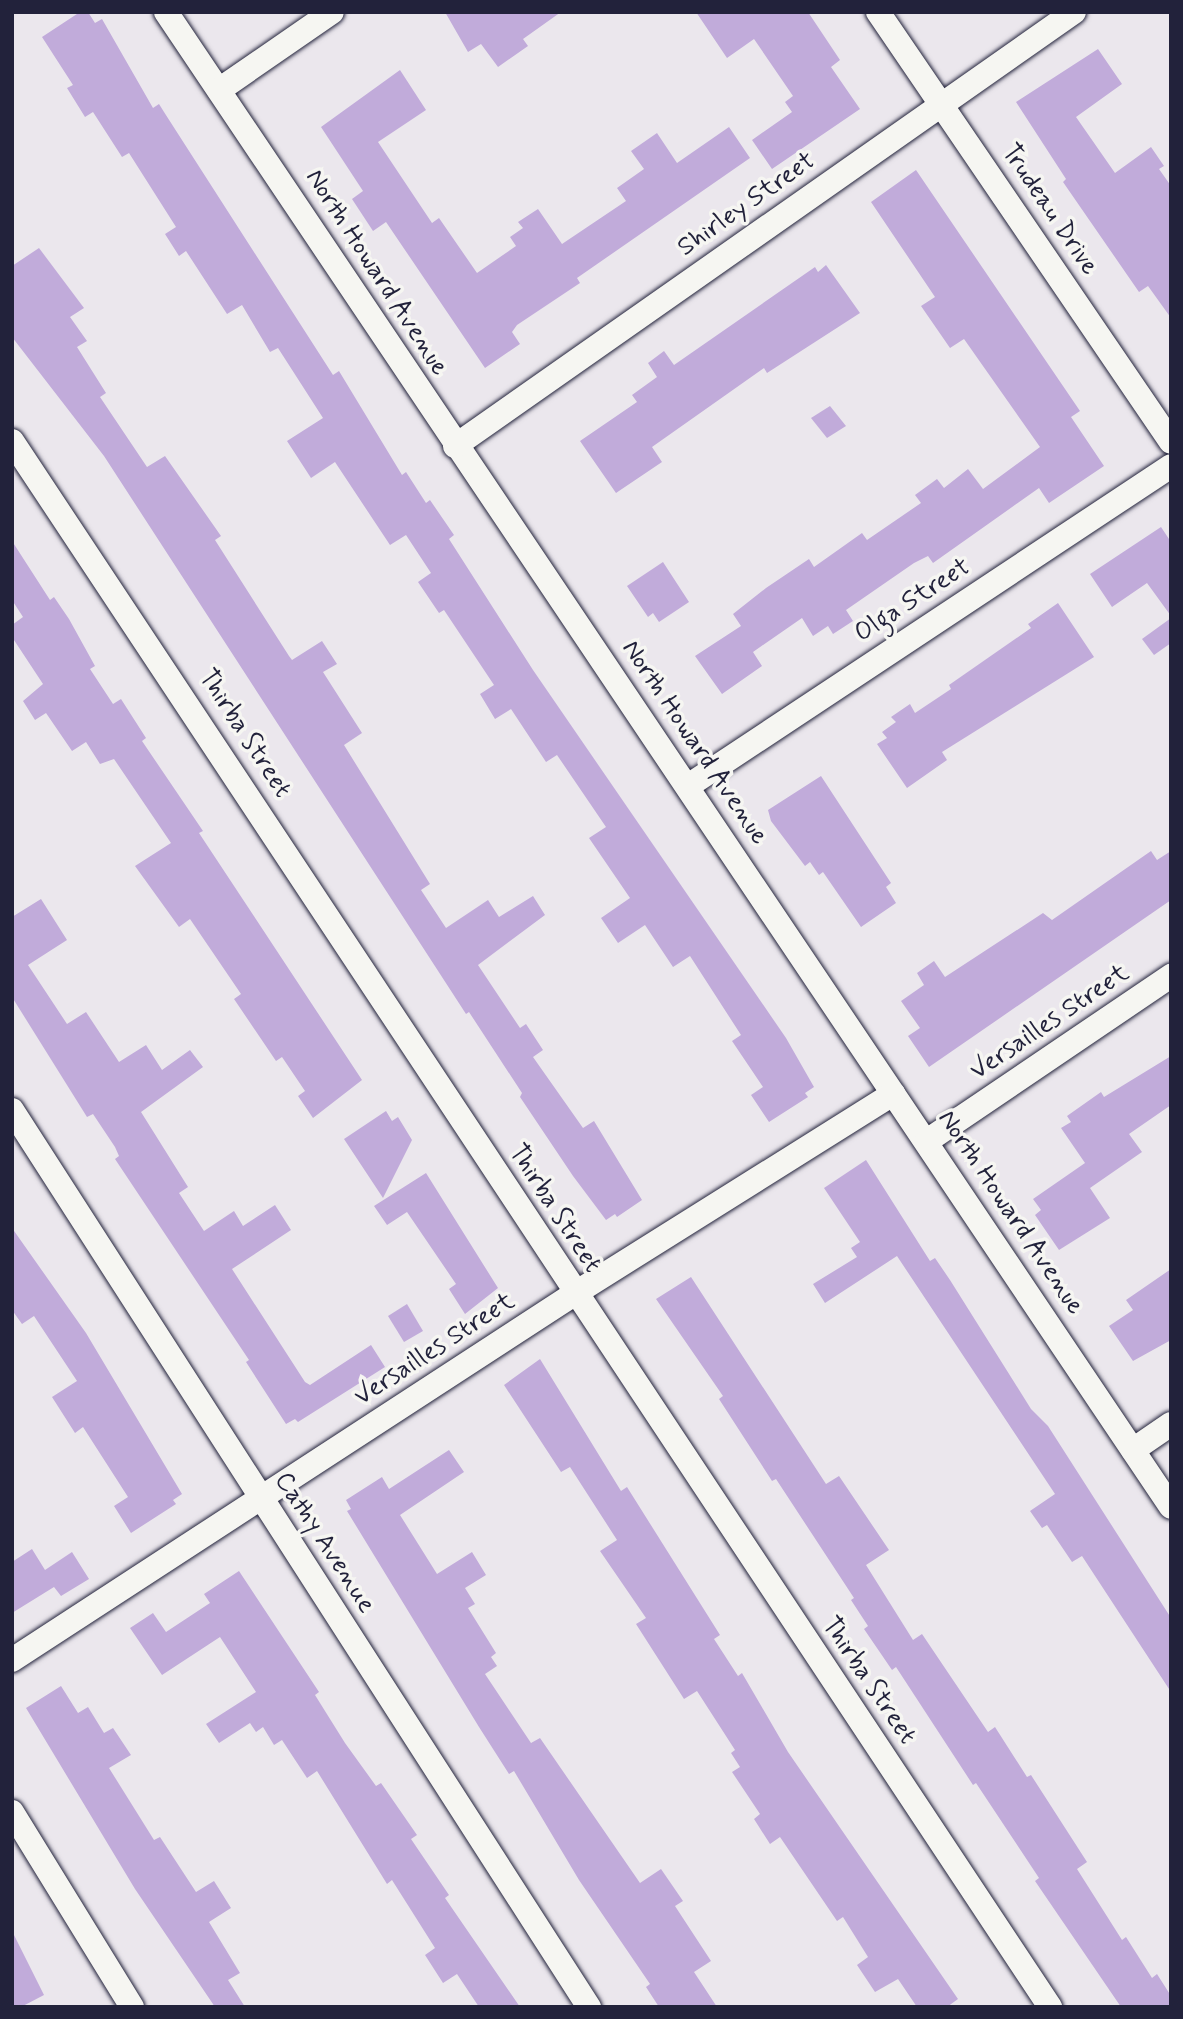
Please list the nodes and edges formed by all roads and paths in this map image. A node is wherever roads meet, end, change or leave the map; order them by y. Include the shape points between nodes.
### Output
1 (166, 12) edge
2 (332, 12) edge
3 (878, 12) edge
4 (1074, 12) edge
5 (219, 90) junction
6 (941, 105) junction
7 (12, 441) edge
8 (1171, 442) edge
9 (455, 446) junction
10 (1171, 466) edge
11 (688, 786) junction
12 (1171, 976) edge
13 (892, 1094) junction
14 (12, 1110) edge
15 (926, 1141) junction
16 (574, 1294) junction
17 (1171, 1424) edge
18 (1133, 1450) junction
19 (260, 1499) junction
20 (1171, 1507) edge
21 (12, 1660) edge
22 (12, 1812) edge
23 (126, 2005) edge
24 (589, 2007) edge
25 (1050, 2007) edge

1 - 5 street, North Howard Avenue
2 - 5 street
3 - 6 street, Trudeau Drive
4 - 6 street, Shirley Street
5 - 9 street, North Howard Avenue
6 - 8 street, Trudeau Drive
6 - 9 street, Shirley Street
7 - 16 street, Thirba Street
9 - 11 street, North Howard Avenue
10 - 11 street, Olga Street
11 - 13 street, North Howard Avenue
12 - 15 street, Versailles Street
13 - 15 street, North Howard Avenue
13 - 16 street, Versailles Street
14 - 19 street, Cathy Avenue
15 - 18 street, North Howard Avenue
16 - 19 street, Versailles Street
16 - 25 street, Thirba Street
17 - 18 street
18 - 20 street, North Howard Avenue
19 - 21 street, Versailles Street
19 - 24 street, Cathy Avenue
22 - 23 street

